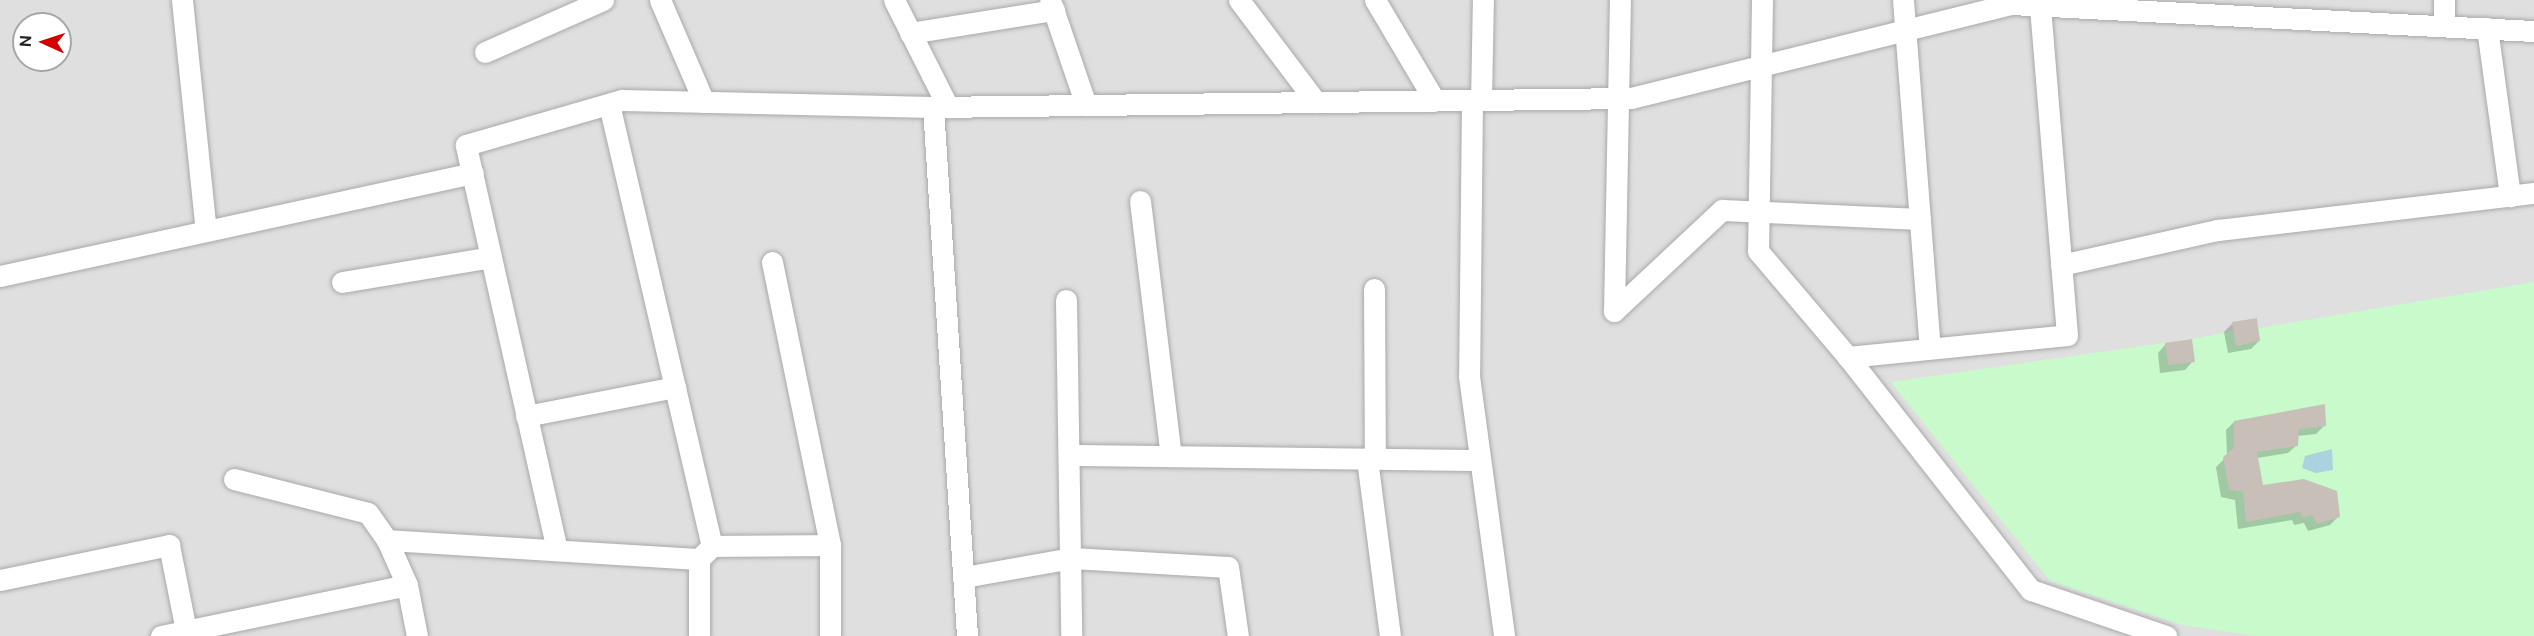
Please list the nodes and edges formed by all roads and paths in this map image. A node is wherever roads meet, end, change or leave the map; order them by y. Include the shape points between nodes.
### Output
1 (182, 0) edge
2 (603, 0) edge
3 (660, 0) edge
4 (894, 0) edge
5 (1239, 0) edge
6 (1375, 0) edge
7 (1483, 0) edge
8 (1620, 0) edge
9 (1762, 0) edge
10 (1903, 0) edge
11 (2444, 0) edge
12 (2091, 4) edge
13 (1052, 5) edge
14 (2040, 5) junction
15 (2301, 9) edge
16 (2444, 26) junction
17 (2487, 28) junction
18 (1906, 30) junction
19 (2534, 31) edge
20 (910, 33) junction
21 (485, 52) dead end
22 (1761, 66) junction
23 (1618, 98) junction
24 (1477, 100) junction
25 (1435, 101) junction
26 (704, 102) junction
27 (1316, 102) junction
28 (609, 104) junction
29 (1086, 105) junction
30 (940, 107) junction
31 (473, 173) junction
32 (2534, 193) edge
33 (2510, 196) junction
34 (1140, 201) dead end
35 (1759, 212) junction
36 (1920, 219) junction
37 (206, 231) junction
38 (491, 257) junction
39 (772, 262) dead end
40 (2061, 265) junction
41 (0, 276) edge
42 (342, 282) dead end
43 (1374, 289) dead end
44 (1066, 300) dead end
45 (1930, 348) junction
46 (1848, 357) junction
47 (675, 387) junction
48 (526, 416) junction
49 (1069, 455) junction
50 (1171, 456) junction
51 (1371, 459) junction
52 (1480, 460) junction
53 (234, 479) dead end
54 (387, 540) junction
55 (830, 545) junction
56 (556, 550) junction
57 (706, 552) junction
58 (1072, 558) junction
59 (964, 577) junction
60 (0, 580) edge
61 (407, 585) junction
62 (186, 631) junction
63 (161, 636) edge
64 (417, 636) edge
65 (699, 636) edge
66 (830, 636) edge
67 (968, 636) edge
68 (1071, 636) edge
69 (1238, 636) edge
70 (1390, 636) edge
71 (1504, 636) edge
72 (2166, 636) edge

1 - 37 street
2 - 21 street
3 - 26 street
4 - 20 street
5 - 27 street
6 - 25 street
7 - 24 street
8 - 23 street
9 - 22 street
10 - 18 street
11 - 16 street
12 - 14 street
12 - 15 street
13 - 20 street
13 - 29 street
14 - 18 street via 2011,4
14 - 40 street
15 - 16 street
16 - 17 street
17 - 19 street
17 - 33 street
18 - 22 street
18 - 36 street
20 - 30 street
22 - 23 street
22 - 35 street
23 - 24 street
23 - 35 street via 1614,311 1722,210
24 - 25 street
24 - 52 street via 1469,376
25 - 27 street
26 - 28 street via 622,100
26 - 30 street
27 - 29 street
28 - 31 street via 466,145
28 - 47 street
29 - 30 street
30 - 59 street
31 - 37 street
31 - 38 street
32 - 33 street
33 - 40 street via 2218,230
34 - 50 street
35 - 36 street
35 - 46 street via 1758,251
36 - 45 street
37 - 41 street
38 - 42 street
38 - 48 street
39 - 55 street
40 - 45 street via 2067,335
43 - 51 street
44 - 49 street
45 - 46 street
46 - 72 street via 2031,590
47 - 48 street
47 - 57 street
48 - 56 street
49 - 50 street
49 - 58 street
50 - 51 street
51 - 52 street
51 - 70 street
52 - 71 street
53 - 54 street via 368,513
54 - 56 street
54 - 61 street
55 - 57 street
55 - 66 street
56 - 57 street
57 - 65 street
58 - 59 street
58 - 68 street
58 - 69 street via 1228,567
59 - 67 street
60 - 62 street via 169,545
61 - 62 street
61 - 64 street
62 - 63 street

